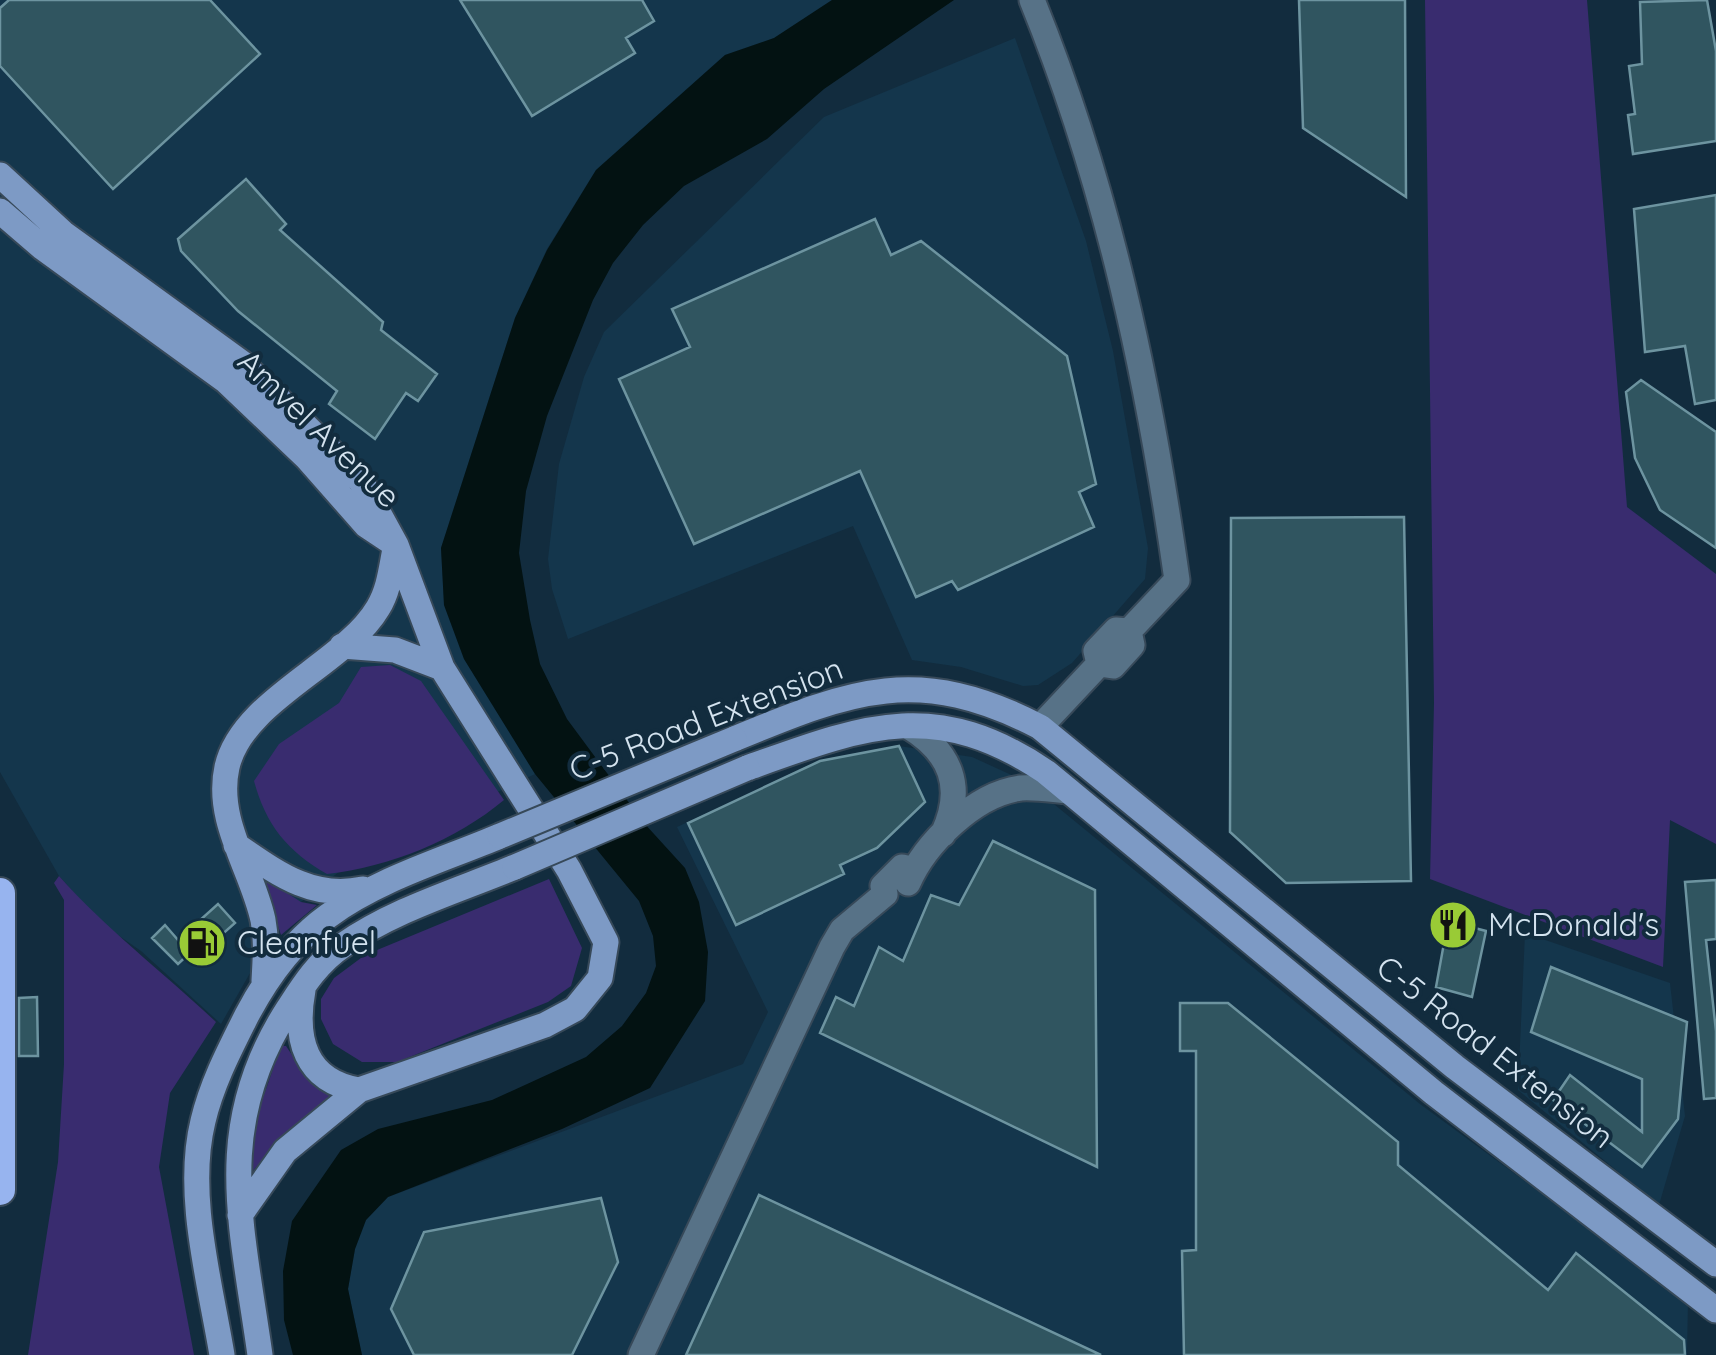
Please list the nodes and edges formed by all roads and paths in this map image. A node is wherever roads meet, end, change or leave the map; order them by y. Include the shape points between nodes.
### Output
1 (1032, 0) edge
2 (2, 182) edge
3 (0, 211) edge
4 (396, 544) junction
5 (342, 646) junction
6 (442, 668) junction
7 (908, 726) junction
8 (1040, 727) junction
9 (1069, 791) junction
10 (944, 834) junction
11 (235, 844) junction
12 (382, 885) junction
13 (0, 894) edge
14 (264, 981) junction
15 (304, 985) junction
16 (1455, 1067) junction
17 (359, 1090) junction
18 (1434, 1093) junction
19 (0, 1190) edge
20 (240, 1215) junction
21 (1716, 1264) edge
22 (1716, 1310) edge
23 (222, 1355) edge
24 (260, 1355) edge
25 (641, 1355) edge

1 - 8 street via 1074,104 1111,233 1155,426 1178,580 1129,631 1132,645 1113,666 1099,664
2 - 4 main road, Amvel Avenue via 206,334 275,394 361,481
3 - 4 main road, Amvel Avenue via 226,381 318,469 366,526
4 - 5 main road via 382,602
4 - 6 main road
5 - 6 main road via 395,650
5 - 11 main road via 272,705 232,753 224,791
6 - 17 main road via 591,907 606,942 604,966 584,1002 558,1020
7 - 9 main road, C-5 Road Extension via 987,736
7 - 10 street via 933,742 950,767 954,800
7 - 15 main road, C-5 Road Extension, bridge via 857,730 748,768 374,926 340,947
8 - 12 main road, C-5 Road Extension, bridge via 970,696 888,689 815,705
8 - 16 main road, C-5 Road Extension
9 - 10 street via 1006,792
9 - 18 main road, C-5 Road Extension
10 - 25 street via 912,869 902,868 883,886 885,894 832,947
11 - 12 main road via 321,892
11 - 14 main road via 263,922
12 - 14 main road, C-5 Road Extension via 328,915
13 - 19 highway
14 - 23 main road, C-5 Road Extension via 232,1040 202,1123 204,1242
15 - 17 main road via 298,1015 306,1054 334,1086
15 - 20 main road, C-5 Road Extension via 253,1074 240,1119
16 - 18 main road
16 - 21 main road, C-5 Road Extension
17 - 20 main road via 285,1151
18 - 22 main road, C-5 Road Extension
20 - 24 main road, C-5 Road Extension

